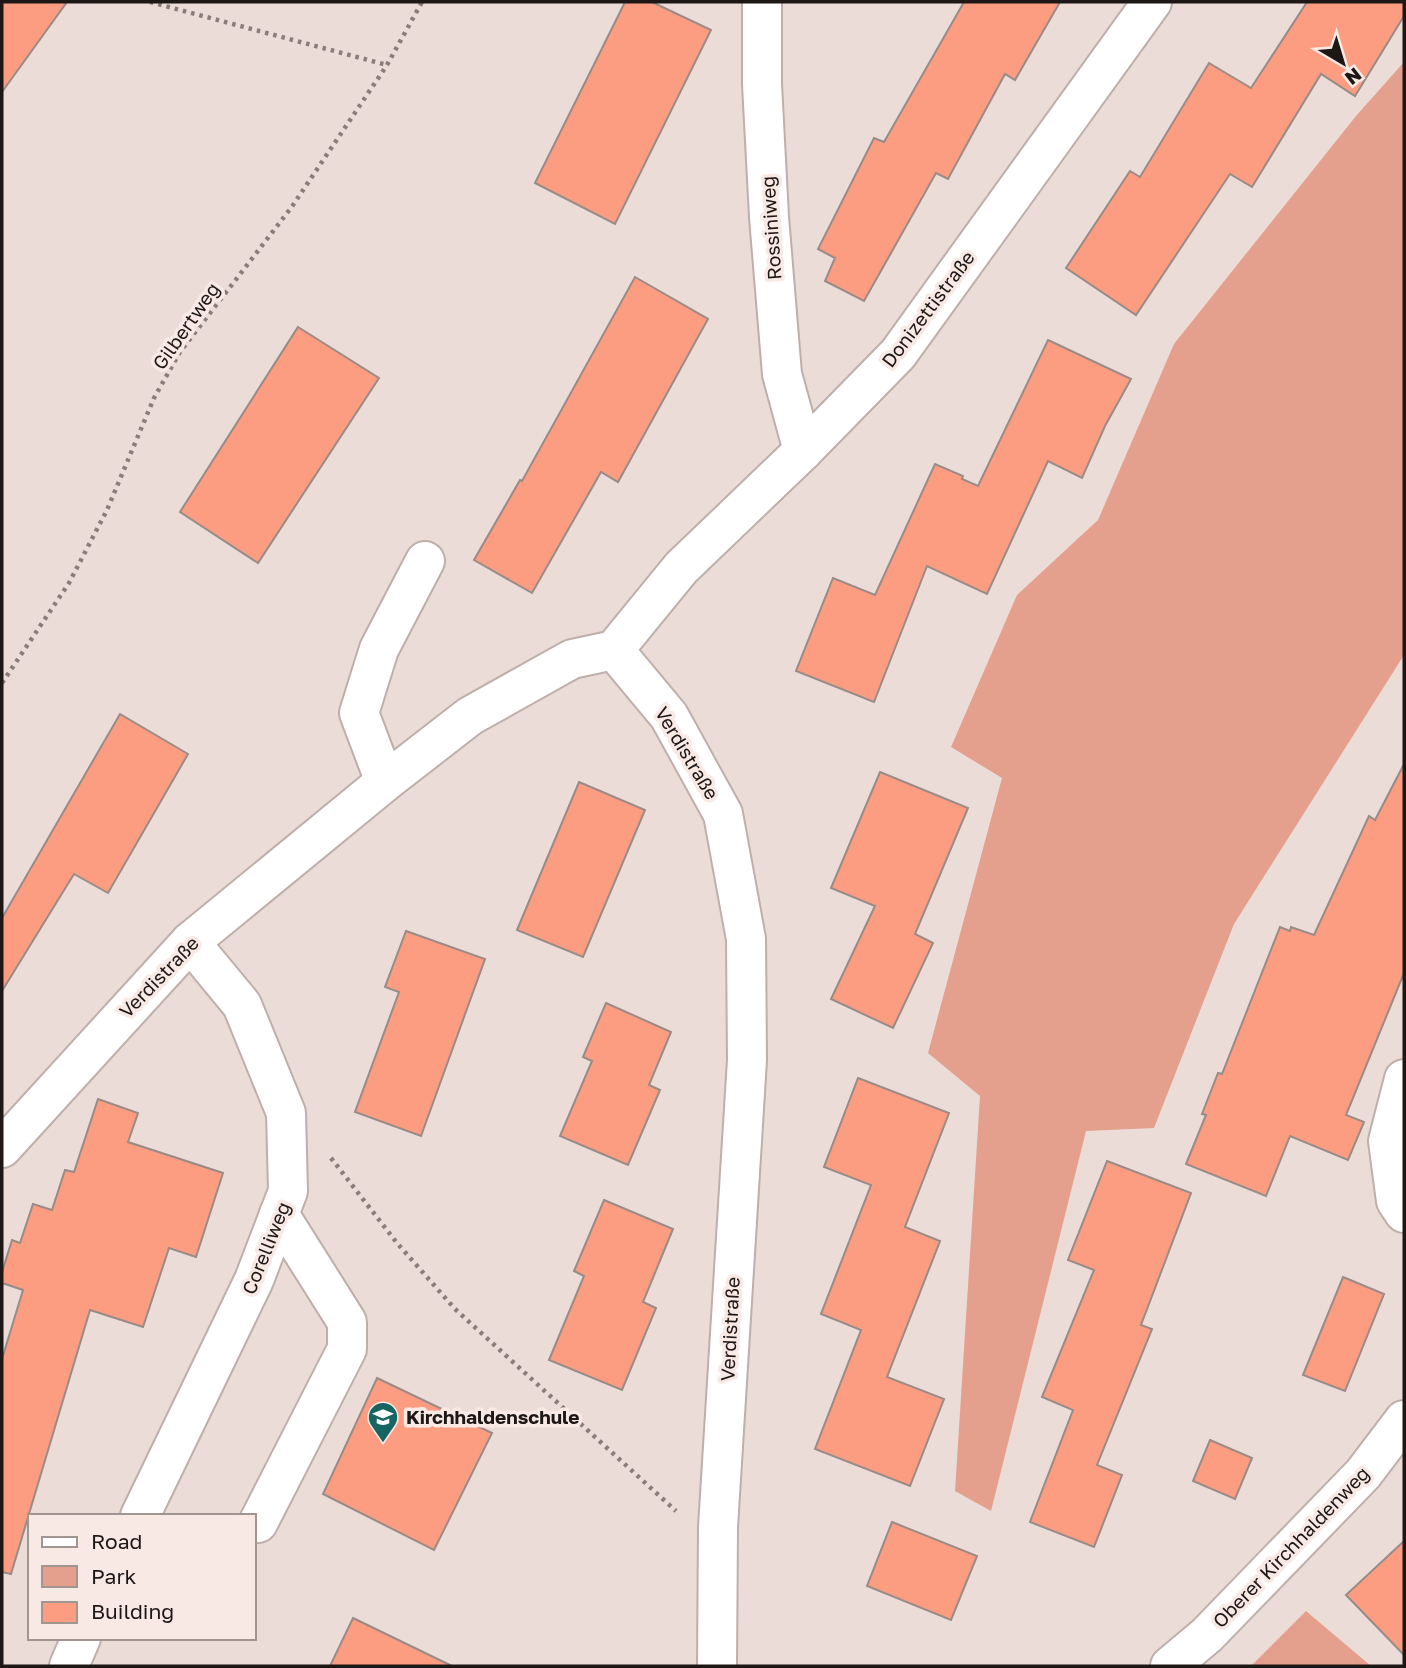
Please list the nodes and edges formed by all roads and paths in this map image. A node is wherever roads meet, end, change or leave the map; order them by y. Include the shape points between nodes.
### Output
1 (150, 2) edge
2 (422, 2) edge
3 (762, 2) edge
4 (1152, 2) edge
5 (387, 65) junction
6 (803, 451) junction
7 (425, 561) dead end
8 (614, 650) junction
9 (2, 683) edge
10 (385, 782) junction
11 (190, 942) junction
12 (1404, 1079) edge
13 (286, 1113) junction
14 (2, 1148) edge
15 (1404, 1213) edge
16 (279, 1214) junction
17 (1404, 1420) edge
18 (647, 1487) dead end
19 (141, 1514) edge
20 (258, 1523) dead end
21 (80, 1640) edge
22 (69, 1666) edge
23 (717, 1666) edge
24 (1170, 1666) edge

1 - 5 path
2 - 5 path, Gilbertweg
3 - 6 street, Rossiniweg via 769,217 782,374
4 - 6 street, Donizettistraße via 898,354
5 - 9 path, Gilbertweg via 291,208 180,352 154,398 107,510 69,583
6 - 8 street, Donizettistraße via 681,568
7 - 10 street via 379,649 359,713
8 - 10 street, Verdistraße via 572,659 470,716
8 - 23 street, Verdistraße via 669,716 723,814 746,939 747,1060 718,1527
10 - 11 street, Verdistraße
11 - 13 street, Corelliweg via 242,1005
11 - 14 street, Verdistraße
12 - 15 street via 1388,1141 1396,1201
13 - 16 street, Corelliweg via 288,1191
13 - 18 path via 340,1167 397,1243 455,1309
16 - 19 street, Corelliweg via 254,1280
16 - 20 street via 347,1322 347,1349
17 - 24 street, Oberer Kirchhaldenweg via 1363,1474 1207,1635
21 - 22 street

